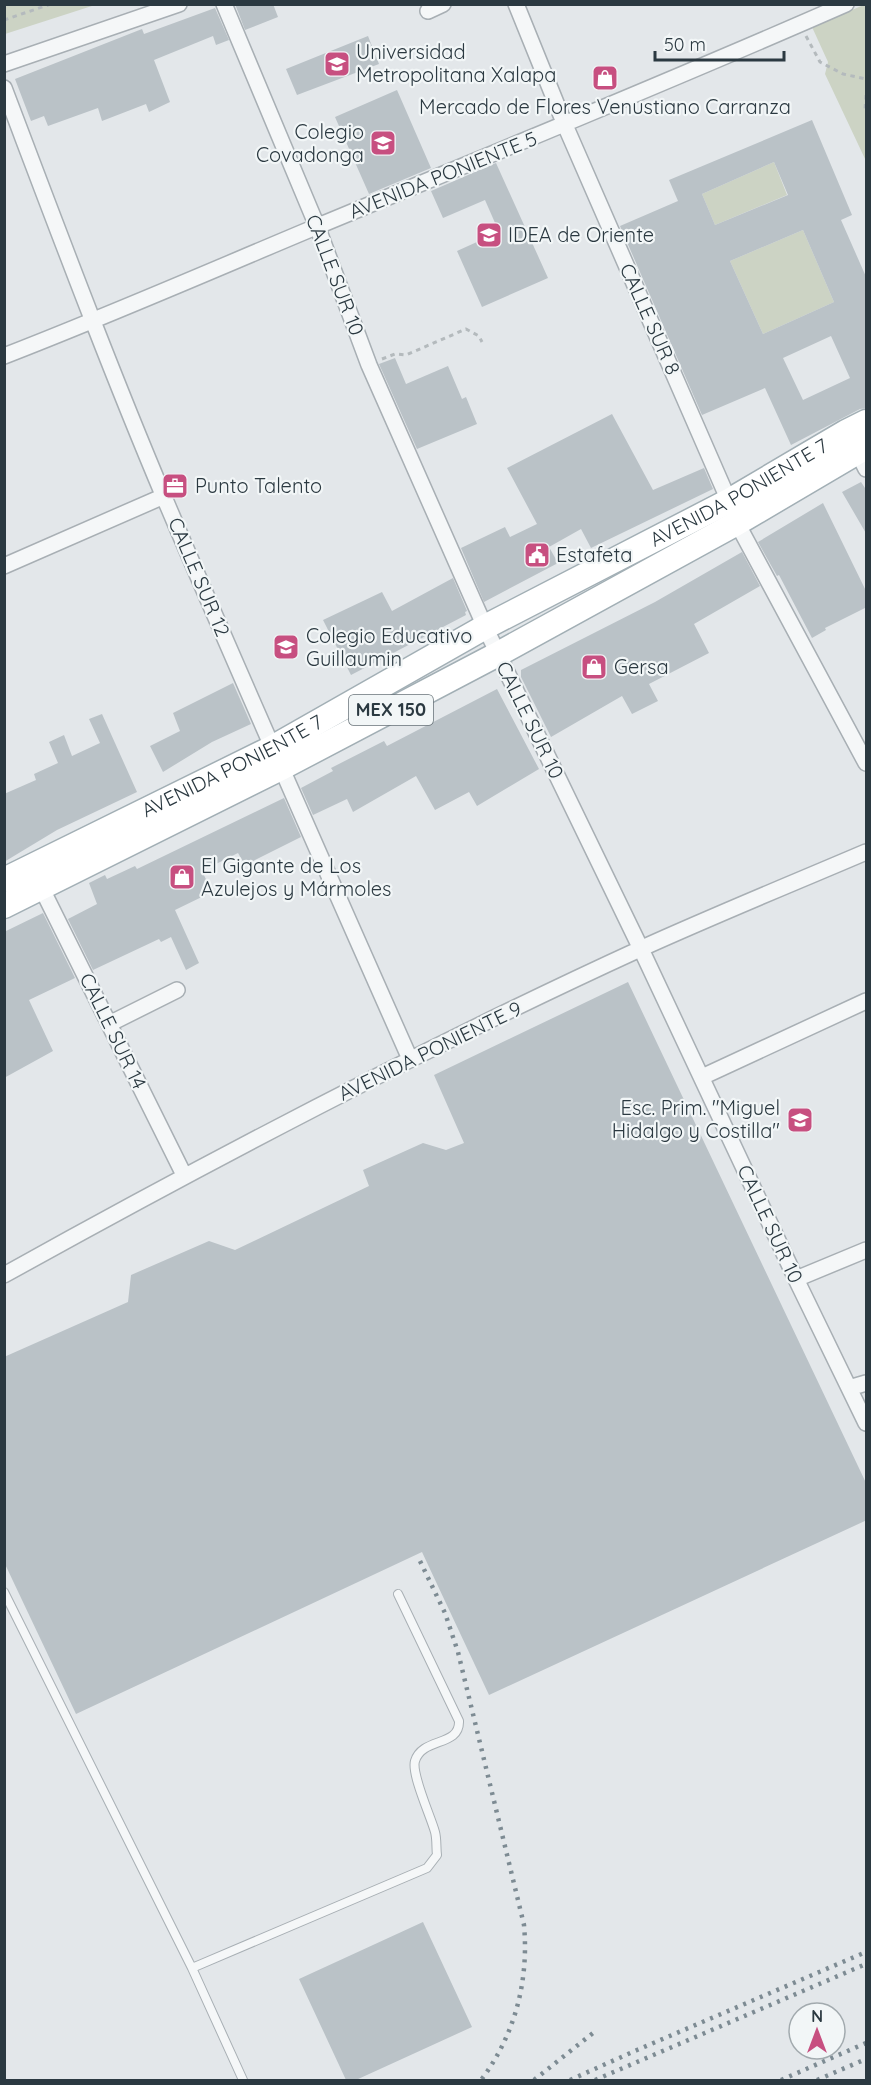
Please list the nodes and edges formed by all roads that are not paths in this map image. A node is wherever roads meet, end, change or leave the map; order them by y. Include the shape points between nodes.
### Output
1 (179, 4) edge
2 (224, 4) edge
3 (443, 4) edge
4 (516, 4) edge
5 (846, 4) edge
6 (428, 11) dead end
7 (4, 64) edge
8 (4, 88) edge
9 (565, 125) junction
10 (317, 226) junction
11 (93, 322) junction
12 (4, 356) edge
13 (861, 444) edge
14 (164, 496) junction
15 (733, 512) junction
16 (4, 566) edge
17 (485, 627) junction
18 (498, 654) junction
19 (276, 758) junction
20 (867, 764) edge
21 (867, 852) edge
22 (4, 880) edge
23 (41, 887) junction
24 (4, 906) edge
25 (641, 949) junction
26 (177, 990) dead end
27 (867, 1001) edge
28 (109, 1024) junction
29 (410, 1059) junction
30 (702, 1077) junction
31 (184, 1175) junction
32 (867, 1250) edge
33 (4, 1275) edge
34 (796, 1279) junction
35 (867, 1383) edge
36 (849, 1388) junction
37 (867, 1423) edge
38 (4, 1592) edge
39 (398, 1594) dead end
40 (192, 1968) junction
41 (243, 2080) edge

1 - 7 street
2 - 10 street, CALLE SUR 10
3 - 6 street
4 - 9 street, CALLE SUR 8
5 - 9 street, AVENIDA PONIENTE 5
8 - 11 street, CALLE SUR 12
9 - 10 street, AVENIDA PONIENTE 5
9 - 15 street, CALLE SUR 8
10 - 11 street, AVENIDA PONIENTE 5
10 - 17 street, CALLE SUR 10 via 369,365
11 - 12 street, AVENIDA PONIENTE 5
11 - 14 street, CALLE SUR 12
13 - 15 main road, AVENIDA PONIENTE 7 / MEX 150
14 - 16 street
14 - 19 street, CALLE SUR 12
15 - 17 main road, AVENIDA PONIENTE 7 / MEX 150
15 - 18 main road, AVENIDA PONIENTE 7 / MEX 150
15 - 20 street, CALLE SUR 8
17 - 18 street, CALLE SUR 10
17 - 19 main road, AVENIDA PONIENTE 7 / MEX 150
18 - 19 main road, AVENIDA PONIENTE 7 / MEX 150
18 - 25 street, CALLE SUR 10
19 - 22 main road, AVENIDA PONIENTE 7 / MEX 150
19 - 23 main road, AVENIDA PONIENTE 7 / MEX 150
19 - 29 street, CALLE SUR 12
21 - 25 street, AVENIDA PONIENTE 9
23 - 24 main road, AVENIDA PONIENTE 7 / MEX 150
23 - 28 street, CALLE SUR 14
25 - 29 street, AVENIDA PONIENTE 9
25 - 30 street, CALLE SUR 10
26 - 28 street
27 - 30 street
28 - 31 street, CALLE SUR 14
29 - 31 street, AVENIDA PONIENTE 9
30 - 34 street, CALLE SUR 10
31 - 33 street, AVENIDA PONIENTE 9
32 - 34 street
34 - 36 street, CALLE SUR 10
35 - 36 street
36 - 37 street, CALLE SUR 10
38 - 40 lane
39 - 40 lane via 459,1721 455,1736 428,1746 418,1753 414,1763 436,1835 437,1856 427,1868
40 - 41 lane

